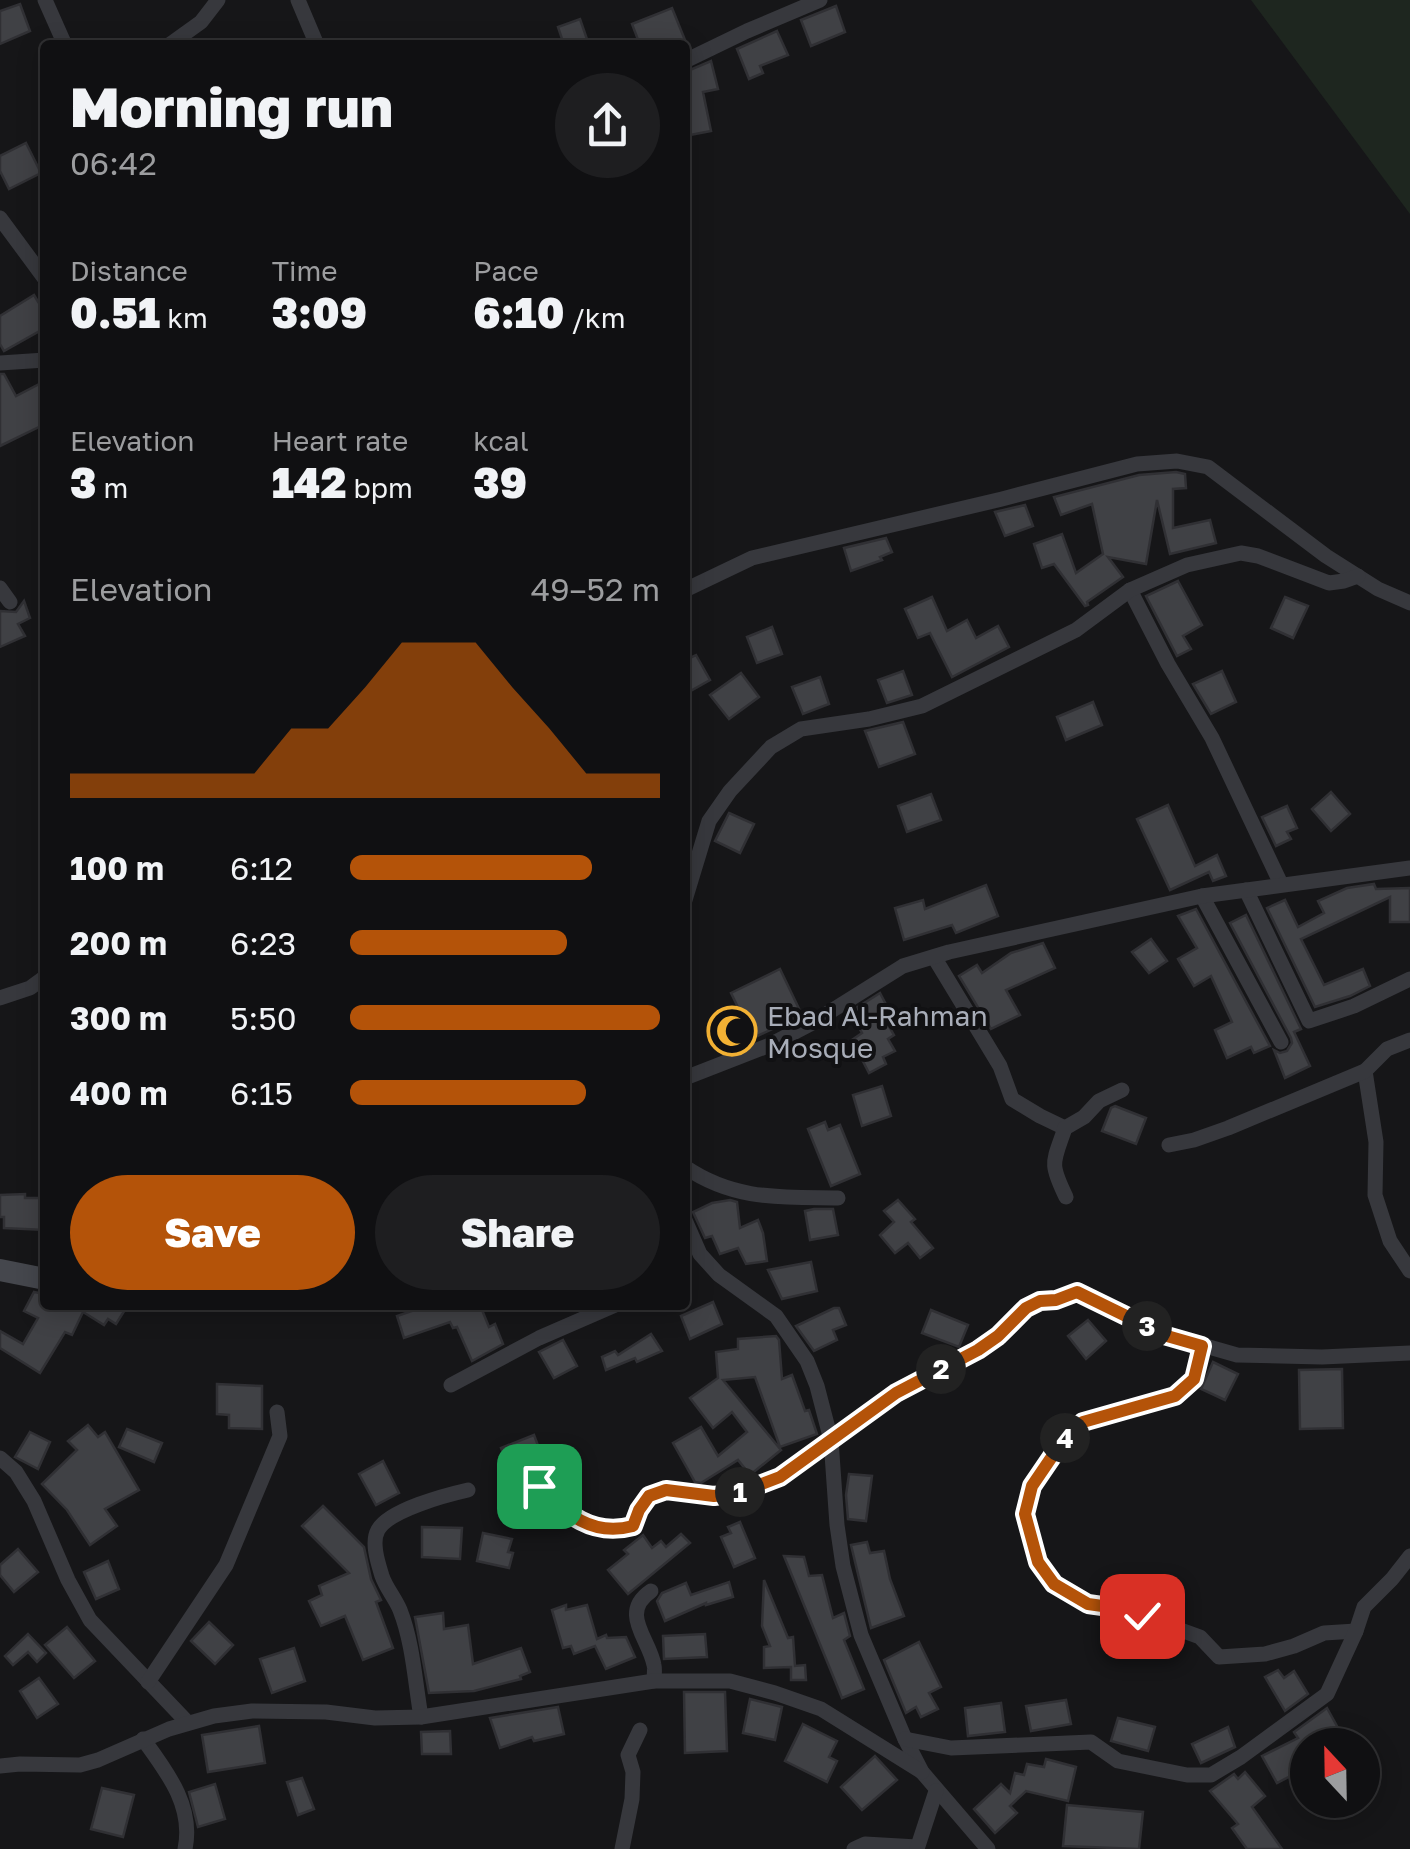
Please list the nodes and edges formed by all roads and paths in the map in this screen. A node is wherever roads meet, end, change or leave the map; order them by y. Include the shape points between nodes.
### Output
1 (45, 0) edge
2 (218, 0) edge
3 (298, 0) edge
4 (820, 0) edge
5 (63, 40) edge
6 (175, 40) edge
7 (315, 40) edge
8 (690, 58) edge
9 (0, 218) edge
10 (40, 272) edge
11 (40, 360) edge
12 (0, 362) edge
13 (1358, 576) junction
14 (690, 588) edge
15 (1130, 590) junction
16 (1410, 603) edge
17 (1410, 868) edge
18 (690, 884) edge
19 (1280, 884) junction
20 (1246, 890) junction
21 (1202, 896) junction
22 (934, 956) junction
23 (1410, 979) edge
24 (40, 981) edge
25 (0, 998) edge
26 (1410, 1040) edge
27 (1281, 1042) dead end
28 (1366, 1071) junction
29 (690, 1076) edge
30 (1122, 1090) dead end
31 (1065, 1128) junction
32 (1170, 1145) dead end
33 (690, 1169) edge
34 (1066, 1196) dead end
35 (838, 1198) dead end
36 (690, 1249) edge
37 (0, 1270) edge
38 (1410, 1271) edge
39 (40, 1278) edge
40 (603, 1310) edge
41 (1202, 1346) junction
42 (1410, 1352) edge
43 (452, 1385) dead end
44 (1175, 1396) joint
45 (277, 1412) dead end
46 (831, 1440) junction
47 (0, 1458) edge
48 (539, 1486) dead end
49 (468, 1490) dead end
50 (1410, 1556) edge
51 (651, 1591) dead end
52 (1142, 1616) joint
53 (1356, 1631) junction
54 (654, 1681) junction
55 (148, 1682) junction
56 (421, 1717) junction
57 (188, 1723) junction
58 (640, 1730) dead end
59 (143, 1738) junction
60 (905, 1739) junction
61 (0, 1766) edge
62 (922, 1772) junction
63 (936, 1791) junction
64 (917, 1848) edge
65 (184, 1849) edge
66 (622, 1849) edge
67 (854, 1849) edge
68 (988, 1849) edge

1 - 5 street
2 - 6 street
3 - 7 street
4 - 8 street
9 - 10 street
11 - 12 street
13 - 14 street via 1208,467 1177,461 1137,464 752,558
13 - 15 street via 1329,583 1241,552
13 - 16 street
15 - 18 street via 1076,630 922,706 800,729 771,748 709,821
15 - 19 street via 1212,738
17 - 19 street
19 - 20 street
20 - 21 street
20 - 23 street via 1310,1022
21 - 22 street
21 - 27 street
22 - 29 street via 904,966 770,1046
22 - 31 street via 1000,1066 1012,1099
24 - 25 street
26 - 28 street via 1386,1050
28 - 32 street
28 - 38 street via 1375,1195 1390,1241
30 - 31 street
31 - 34 street via 1053,1162
33 - 35 street via 755,1196
36 - 46 street via 776,1316 807,1361
37 - 39 street
40 - 43 street
41 - 42 street via 1237,1355
41 - 44 street via 1194,1379
41 - 46 street via 1077,1292 1040,1301 978,1350 896,1393
44 - 52 path via 1083,1422 1032,1486 1025,1514 1038,1562 1054,1584 1088,1604
45 - 55 street via 280,1436 226,1565
46 - 48 street via 780,1477 738,1493 666,1490 649,1496 633,1526 616,1531 562,1510
46 - 60 street via 852,1604
47 - 55 street via 34,1501 90,1620
49 - 56 street via 405,1510 378,1528 374,1541 382,1578 400,1610
50 - 53 street via 1364,1607
51 - 54 street via 636,1610
52 - 53 street via 1200,1637 1219,1657 1265,1654 1324,1633
53 - 60 street via 1327,1694 1211,1775 1118,1761 1090,1742 951,1748
54 - 56 street
54 - 62 street via 730,1681 776,1693 821,1709
55 - 57 street
56 - 57 street via 252,1711
57 - 59 street
58 - 66 street via 628,1755 632,1799
59 - 61 street via 80,1765
59 - 65 street via 175,1784 188,1831
60 - 62 street
62 - 63 street
63 - 64 street
63 - 68 street
64 - 67 street

